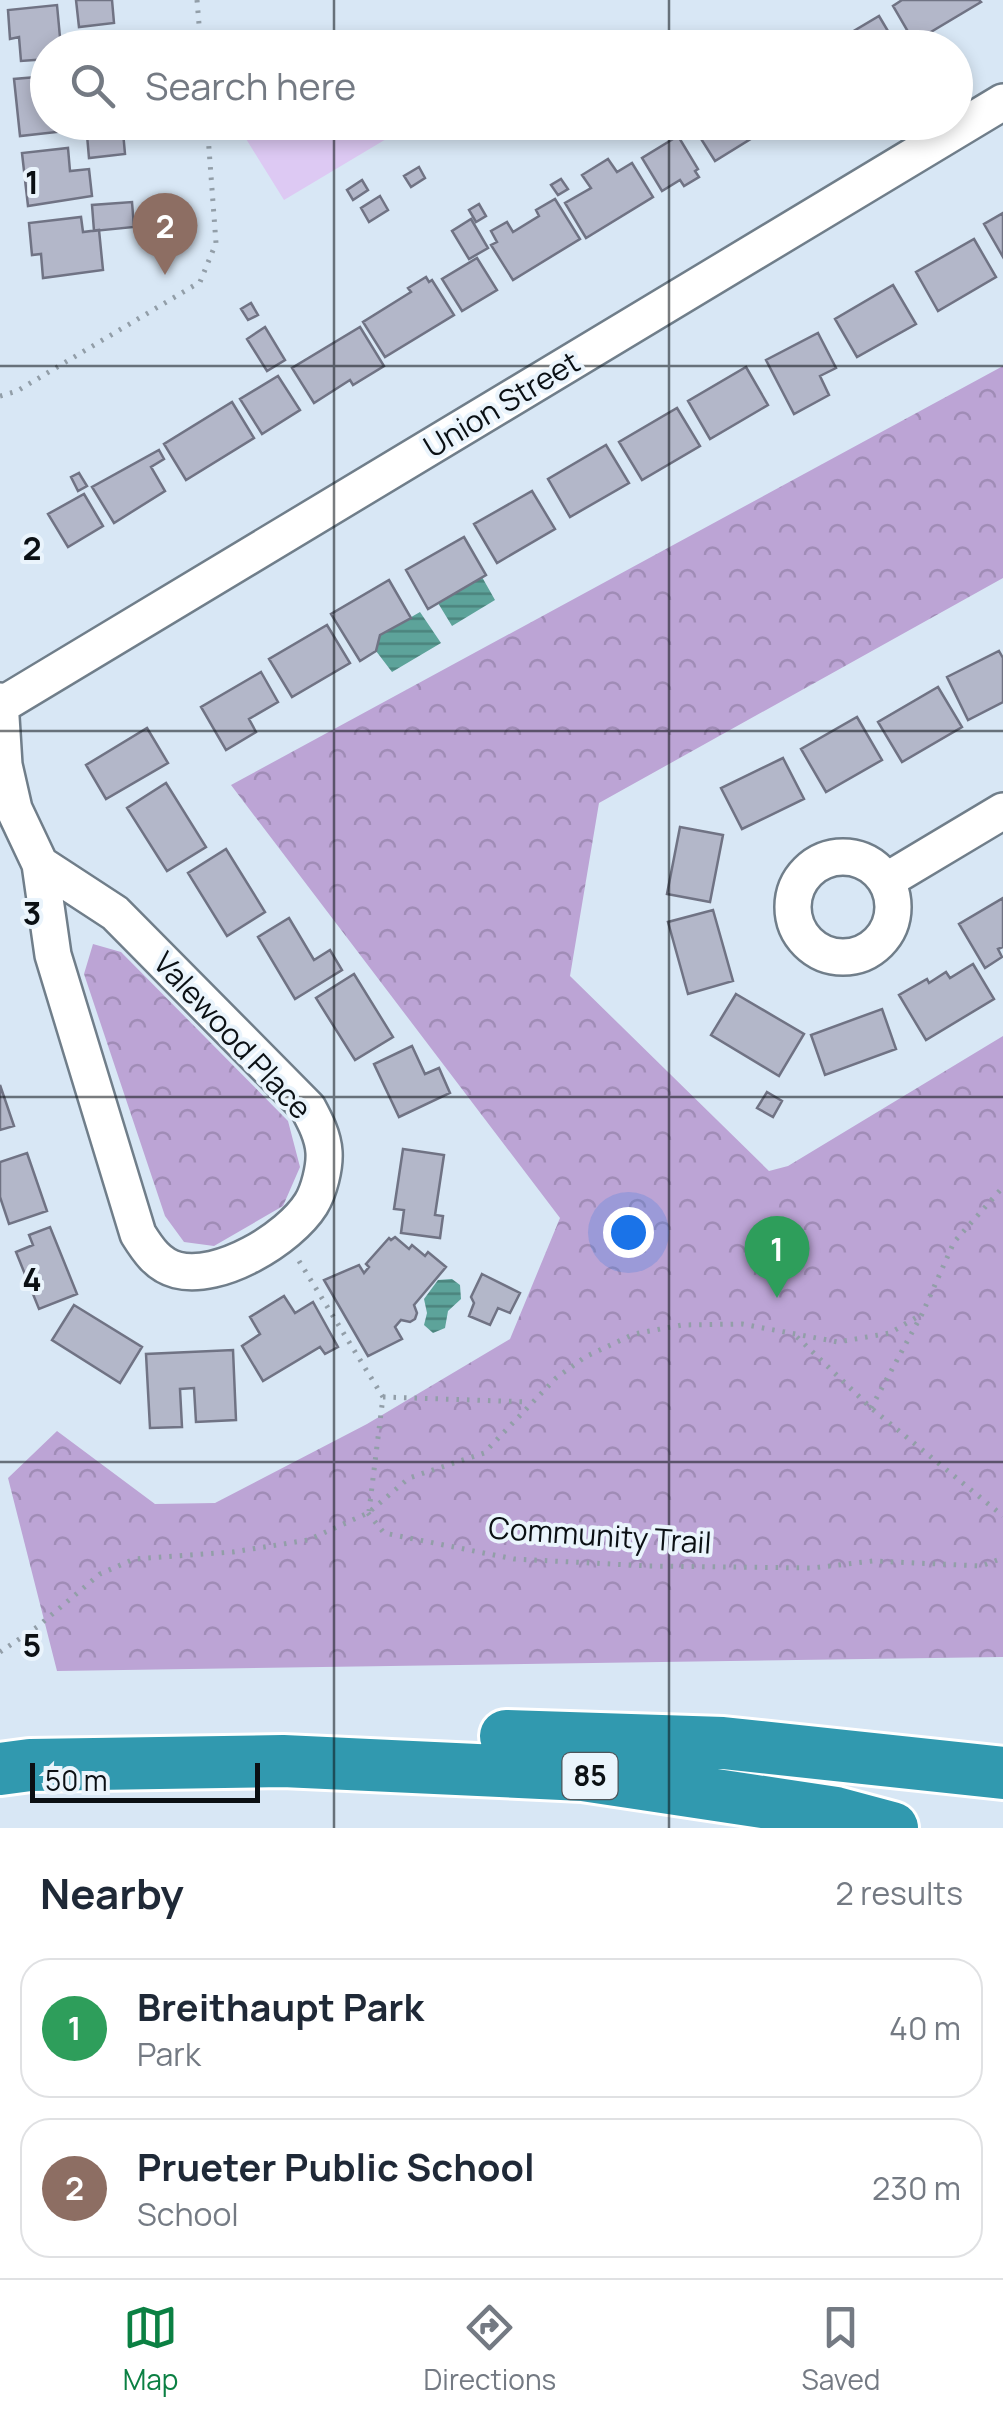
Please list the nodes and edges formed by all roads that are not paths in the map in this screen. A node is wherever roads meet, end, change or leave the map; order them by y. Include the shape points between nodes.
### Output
1 (1003, 102) edge
2 (973, 120) edge
3 (940, 140) edge
4 (0, 705) edge
5 (1003, 811) edge
6 (40, 864) junction
7 (886, 881) dead end
8 (283, 1761) junction
9 (0, 1769) edge
10 (1003, 1773) edge
11 (892, 1828) edge

1 - 2 street, Union Street
3 - 4 street, Union Street
4 - 6 street, Valewood Place via 14,809
5 - 7 street
6 - 6 street, Valewood Place via 53,954 138,1234 154,1258 177,1270 208,1272 235,1264 310,1205 324,1151 308,1108 114,913
8 - 9 highway, 85
8 - 10 highway via 450,1734 723,1742
8 - 11 highway, 85 via 583,1775

